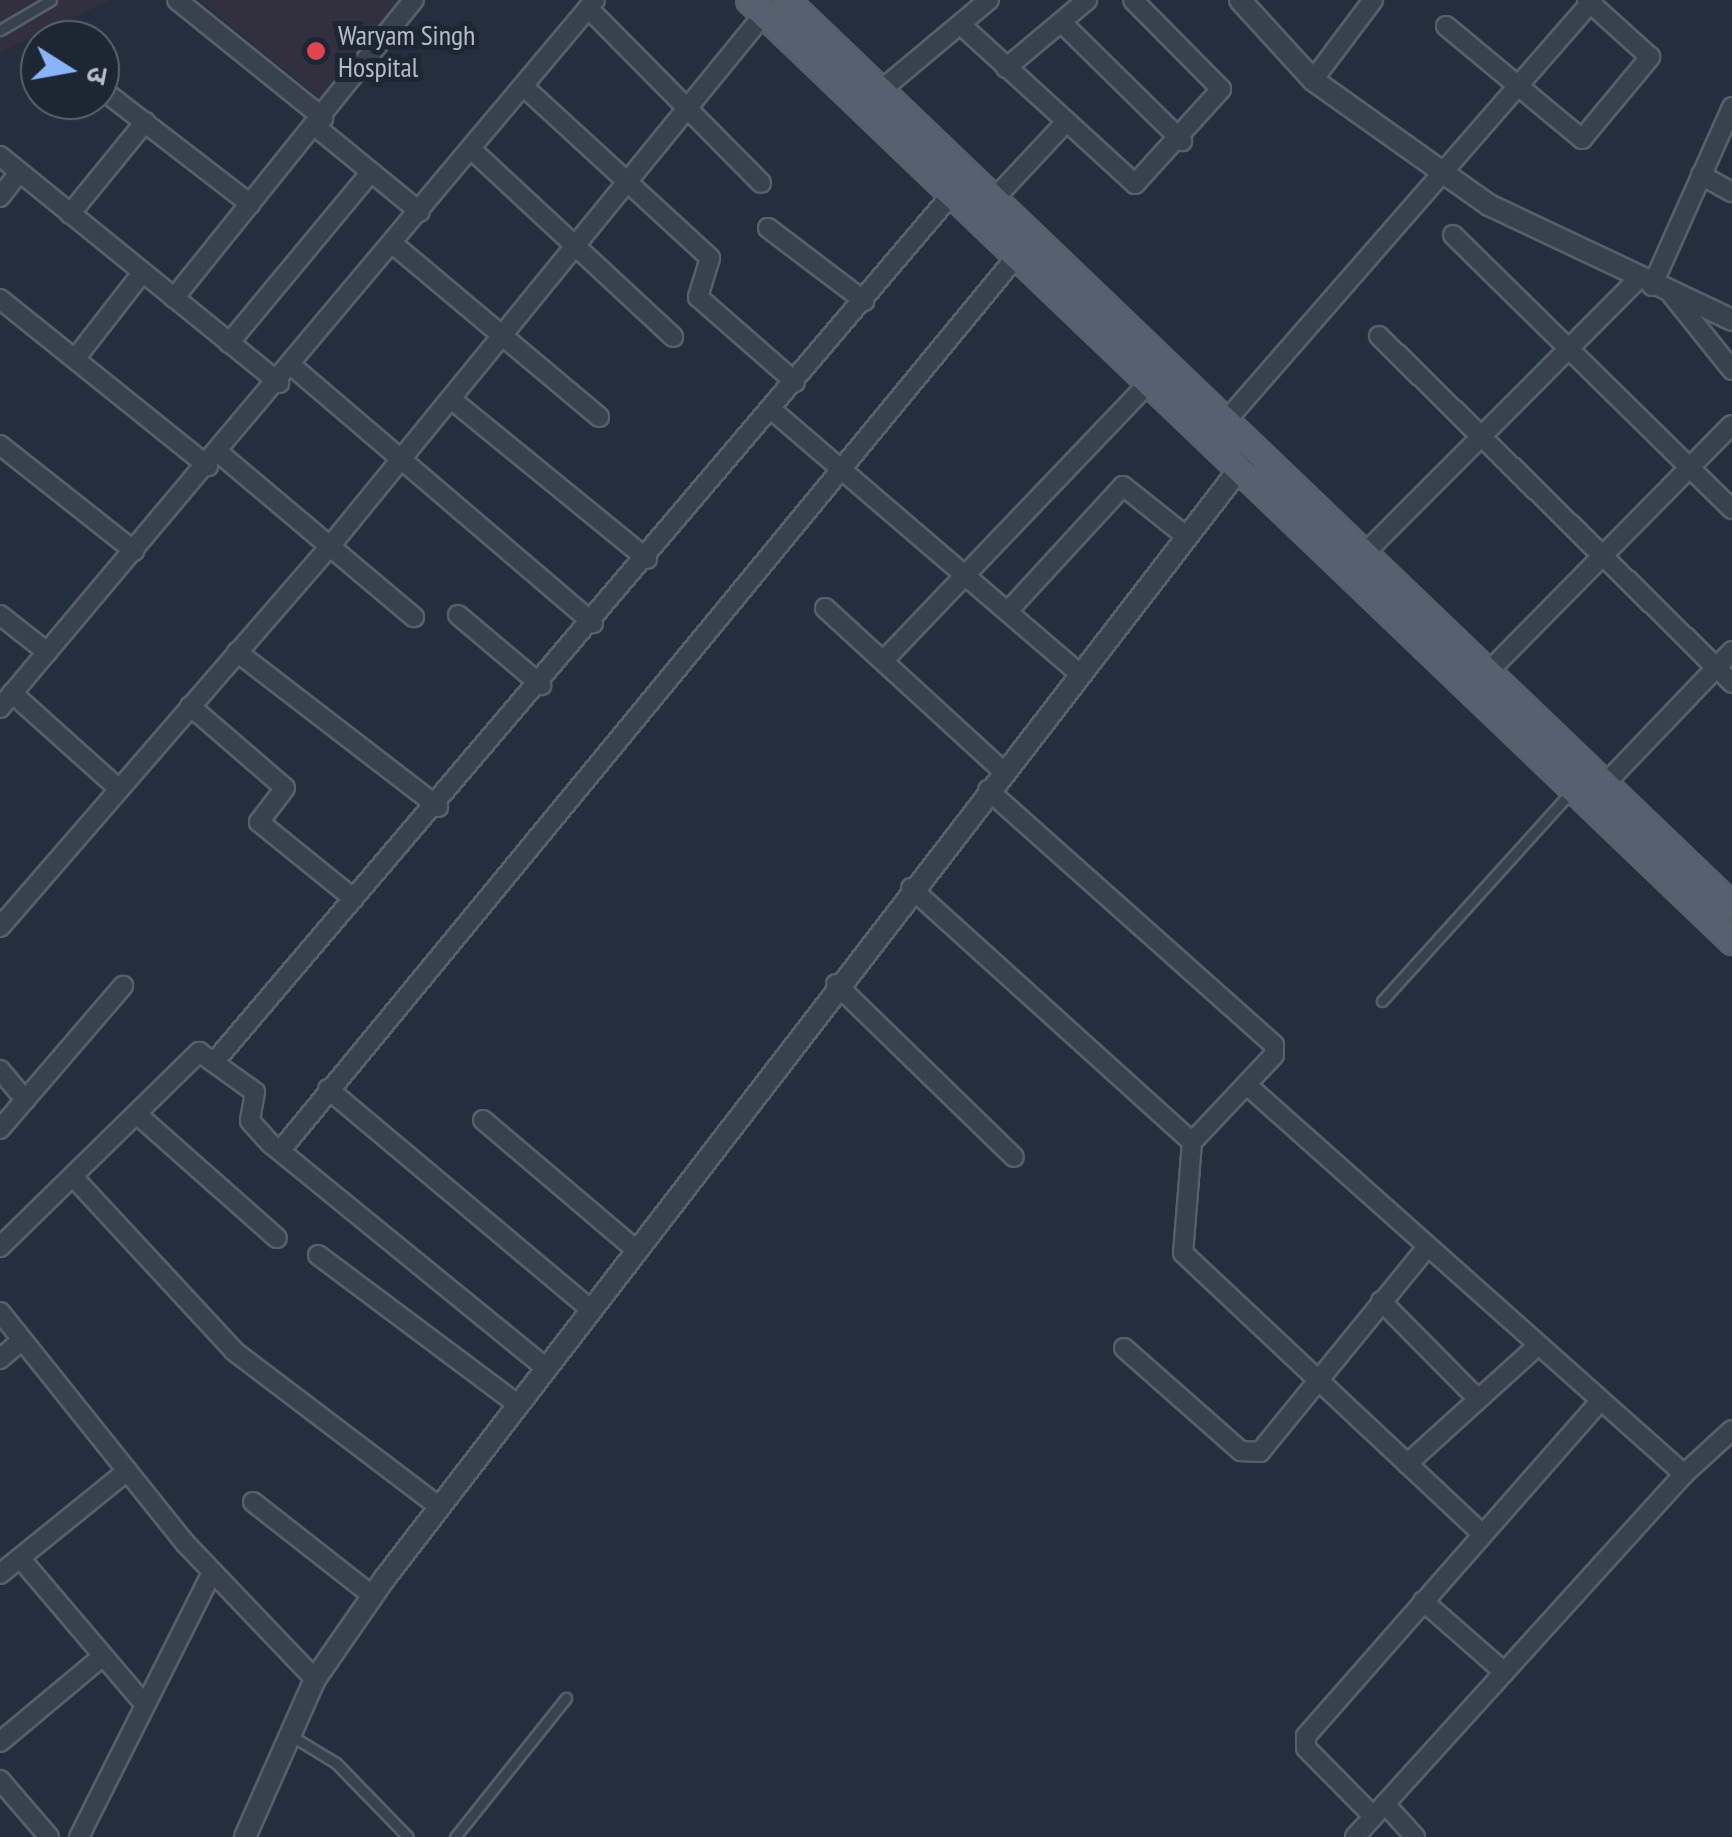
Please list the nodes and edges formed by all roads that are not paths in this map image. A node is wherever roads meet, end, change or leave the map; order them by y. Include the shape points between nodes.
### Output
1 (51, 0) edge
2 (177, 0) edge
3 (414, 0) edge
4 (989, 0) edge
5 (1087, 0) edge
6 (1133, 0) edge
7 (1240, 0) edge
8 (1373, 0) edge
9 (1590, 1) edge
10 (591, 4) edge
11 (767, 5) edge
12 (1061, 22) junction
13 (960, 24) junction
14 (1446, 26) dead end
15 (0, 30) edge
16 (1006, 68) junction
17 (1313, 80) junction
18 (523, 86) junction
19 (1517, 88) junction
20 (880, 91) junction
21 (120, 103) edge
22 (1732, 107) edge
23 (688, 109) junction
24 (144, 122) junction
25 (1065, 122) junction
26 (319, 123) junction
27 (1182, 140) junction
28 (471, 149) junction
29 (0, 156) edge
30 (370, 172) junction
31 (19, 173) junction
32 (1442, 174) junction
33 (1701, 176) junction
34 (762, 183) dead end
35 (625, 186) junction
36 (1732, 192) edge
37 (952, 194) junction
38 (0, 197) edge
39 (992, 200) junction
40 (250, 204) junction
41 (420, 212) junction
42 (70, 214) junction
43 (768, 228) dead end
44 (1454, 235) dead end
45 (393, 244) junction
46 (576, 245) junction
47 (1016, 256) junction
48 (142, 273) junction
49 (1644, 283) junction
50 (1672, 295) junction
51 (174, 298) junction
52 (0, 299) edge
53 (864, 301) junction
54 (1732, 320) edge
55 (502, 336) junction
56 (1379, 336) dead end
57 (673, 337) dead end
58 (229, 344) junction
59 (1568, 349) junction
60 (75, 360) junction
61 (292, 366) junction
62 (1732, 370) edge
63 (796, 382) junction
64 (1149, 382) junction
65 (278, 383) junction
66 (451, 399) junction
67 (772, 410) junction
68 (600, 416) dead end
69 (1225, 422) junction
70 (1732, 425) edge
71 (1480, 437) junction
72 (0, 444) edge
73 (213, 459) junction
74 (400, 460) junction
75 (1247, 460) junction
76 (842, 466) junction
77 (1689, 468) junction
78 (1732, 510) edge
79 (1187, 537) junction
80 (330, 545) junction
81 (134, 552) junction
82 (1364, 554) junction
83 (1601, 554) junction
84 (647, 559) junction
85 (967, 573) junction
86 (825, 608) dead end
87 (1008, 610) junction
88 (458, 614) dead end
89 (0, 615) edge
90 (414, 617) dead end
91 (593, 623) junction
92 (1732, 651) edge
93 (47, 652) junction
94 (237, 652) junction
95 (885, 659) junction
96 (1716, 668) junction
97 (1488, 672) junction
98 (1080, 674) junction
99 (1732, 683) edge
100 (541, 685) junction
101 (12, 693) junction
102 (190, 706) junction
103 (0, 708) edge
104 (1003, 771) junction
105 (1605, 784) junction
106 (118, 788) junction
107 (1574, 789) junction
108 (988, 790) junction
109 (438, 807) junction
110 (911, 888) junction
111 (354, 899) junction
112 (1732, 906) edge
113 (0, 926) edge
114 (1732, 941) edge
115 (836, 984) junction
116 (123, 986) dead end
117 (1382, 1000) dead end
118 (216, 1060) junction
119 (0, 1070) edge
120 (1248, 1086) junction
121 (328, 1089) junction
122 (25, 1100) junction
123 (139, 1116) junction
124 (482, 1120) dead end
125 (0, 1129) edge
126 (1192, 1142) junction
127 (280, 1151) junction
128 (1014, 1157) dead end
129 (75, 1179) junction
130 (277, 1238) dead end
131 (0, 1247) edge
132 (634, 1248) junction
133 (1425, 1250) junction
134 (318, 1255) dead end
135 (1381, 1302) junction
136 (588, 1308) junction
137 (0, 1312) edge
138 (22, 1341) junction
139 (1124, 1348) dead end
140 (1535, 1348) junction
141 (0, 1359) edge
142 (542, 1365) junction
143 (1316, 1379) junction
144 (1478, 1399) junction
145 (1599, 1402) junction
146 (516, 1403) junction
147 (1732, 1430) edge
148 (1407, 1464) junction
149 (127, 1471) junction
150 (1684, 1474) junction
151 (253, 1502) dead end
152 (438, 1506) junction
153 (1482, 1534) junction
154 (20, 1558) junction
155 (212, 1572) junction
156 (0, 1574) edge
157 (373, 1596) junction
158 (1423, 1601) junction
159 (103, 1656) junction
160 (1504, 1672) junction
161 (316, 1679) junction
162 (566, 1698) dead end
163 (145, 1705) junction
164 (290, 1735) junction
165 (0, 1742) edge
166 (0, 1780) edge
167 (1379, 1810) junction
168 (49, 1837) edge
169 (79, 1837) edge
170 (245, 1837) edge
171 (408, 1837) edge
172 (454, 1837) edge
173 (1355, 1837) edge
174 (1415, 1837) edge

1 - 15 lane
2 - 26 street
3 - 26 street
4 - 13 street
5 - 12 street
6 - 27 street via 1222,89
7 - 17 street
8 - 17 street
9 - 19 street
9 - 19 street via 1650,57 1588,135 1573,136
10 - 18 street
10 - 23 street
11 - 20 main road
11 - 23 street
11 - 37 main road
12 - 16 street
12 - 27 street
13 - 16 street
13 - 20 street
14 - 19 street
16 - 25 street
17 - 32 street
18 - 28 street
18 - 35 street
19 - 32 street
20 - 39 main road
21 - 24 street
22 - 33 street
23 - 34 street
23 - 35 street
24 - 40 street
24 - 42 street
25 - 27 street via 1135,184
25 - 39 street
26 - 30 street
26 - 40 street
28 - 41 street
28 - 46 street
29 - 31 street
30 - 41 street
30 - 58 street
31 - 38 street
31 - 42 street
32 - 49 street
32 - 69 street
33 - 36 street
33 - 49 street
35 - 46 street
35 - 63 street via 710,258 698,297
37 - 47 main road
37 - 53 street
39 - 69 main road
40 - 51 street
41 - 45 street
42 - 48 street
43 - 53 street
44 - 59 street
45 - 55 street
45 - 61 street
46 - 55 street
46 - 57 street
47 - 64 main road
47 - 76 street
48 - 51 street
48 - 60 street
49 - 50 street
49 - 59 street
50 - 54 street
50 - 62 street
51 - 58 street
52 - 60 street
53 - 63 street
55 - 66 street
55 - 68 street
56 - 71 street
58 - 65 street
59 - 71 street
59 - 77 street
60 - 73 street
61 - 65 street
61 - 74 street
63 - 67 street
64 - 75 main road
64 - 85 street
65 - 73 street
66 - 74 street
66 - 84 street
67 - 76 street
67 - 84 street
69 - 75 main road
70 - 77 street
71 - 82 street
71 - 83 street
72 - 81 street
73 - 80 street
73 - 81 street
74 - 80 street
74 - 91 street
75 - 79 street
75 - 82 main road
75 - 107 main road
76 - 85 street
76 - 121 street
77 - 78 street
77 - 83 street
79 - 87 street via 1123,486
79 - 98 street
80 - 90 street
80 - 94 street
81 - 93 street
82 - 97 main road
83 - 96 street
83 - 97 street
84 - 91 street
85 - 87 street
85 - 95 street
86 - 95 street
87 - 98 street
88 - 100 street
89 - 93 street
91 - 100 street
92 - 96 street
93 - 101 street
94 - 102 street
94 - 109 street
95 - 104 street
96 - 99 street
96 - 105 street
97 - 105 main road
98 - 104 street
100 - 109 street
101 - 103 street
101 - 106 street
102 - 106 street
102 - 111 street via 284,788 259,822
104 - 108 street
105 - 112 main road
106 - 113 street
107 - 114 main road
107 - 117 lane
108 - 110 street
108 - 120 street via 1274,1045
109 - 111 street
110 - 115 street
110 - 126 street
111 - 118 street
115 - 128 street
115 - 132 street
116 - 122 street
118 - 123 street via 194,1053
118 - 127 street via 258,1097 250,1121
119 - 122 street
120 - 126 street
120 - 133 street
121 - 127 street
121 - 136 street
122 - 125 street
123 - 129 street
123 - 130 street
124 - 132 street
126 - 143 street via 1182,1253
127 - 142 street
129 - 131 street
129 - 152 street via 234,1351
132 - 136 street
133 - 135 street
133 - 140 street
134 - 146 street
135 - 143 street
135 - 144 street
136 - 142 street
137 - 138 street
138 - 141 street
138 - 149 street
139 - 143 street via 1250,1454
140 - 144 street
140 - 145 street
142 - 146 street
143 - 148 street
144 - 148 street
145 - 150 street
145 - 153 street
146 - 152 street
147 - 150 street
148 - 153 street
149 - 154 street
149 - 155 street
150 - 160 street
151 - 157 street
152 - 157 street
153 - 158 street
154 - 156 street
154 - 159 street
155 - 161 street
155 - 163 street
157 - 161 street
158 - 160 street
158 - 167 street via 1304,1742
159 - 163 street
159 - 165 street
160 - 167 street
161 - 164 street
162 - 172 lane
163 - 169 street
164 - 170 street
164 - 171 lane via 336,1763
166 - 168 street
167 - 173 street
167 - 174 street

